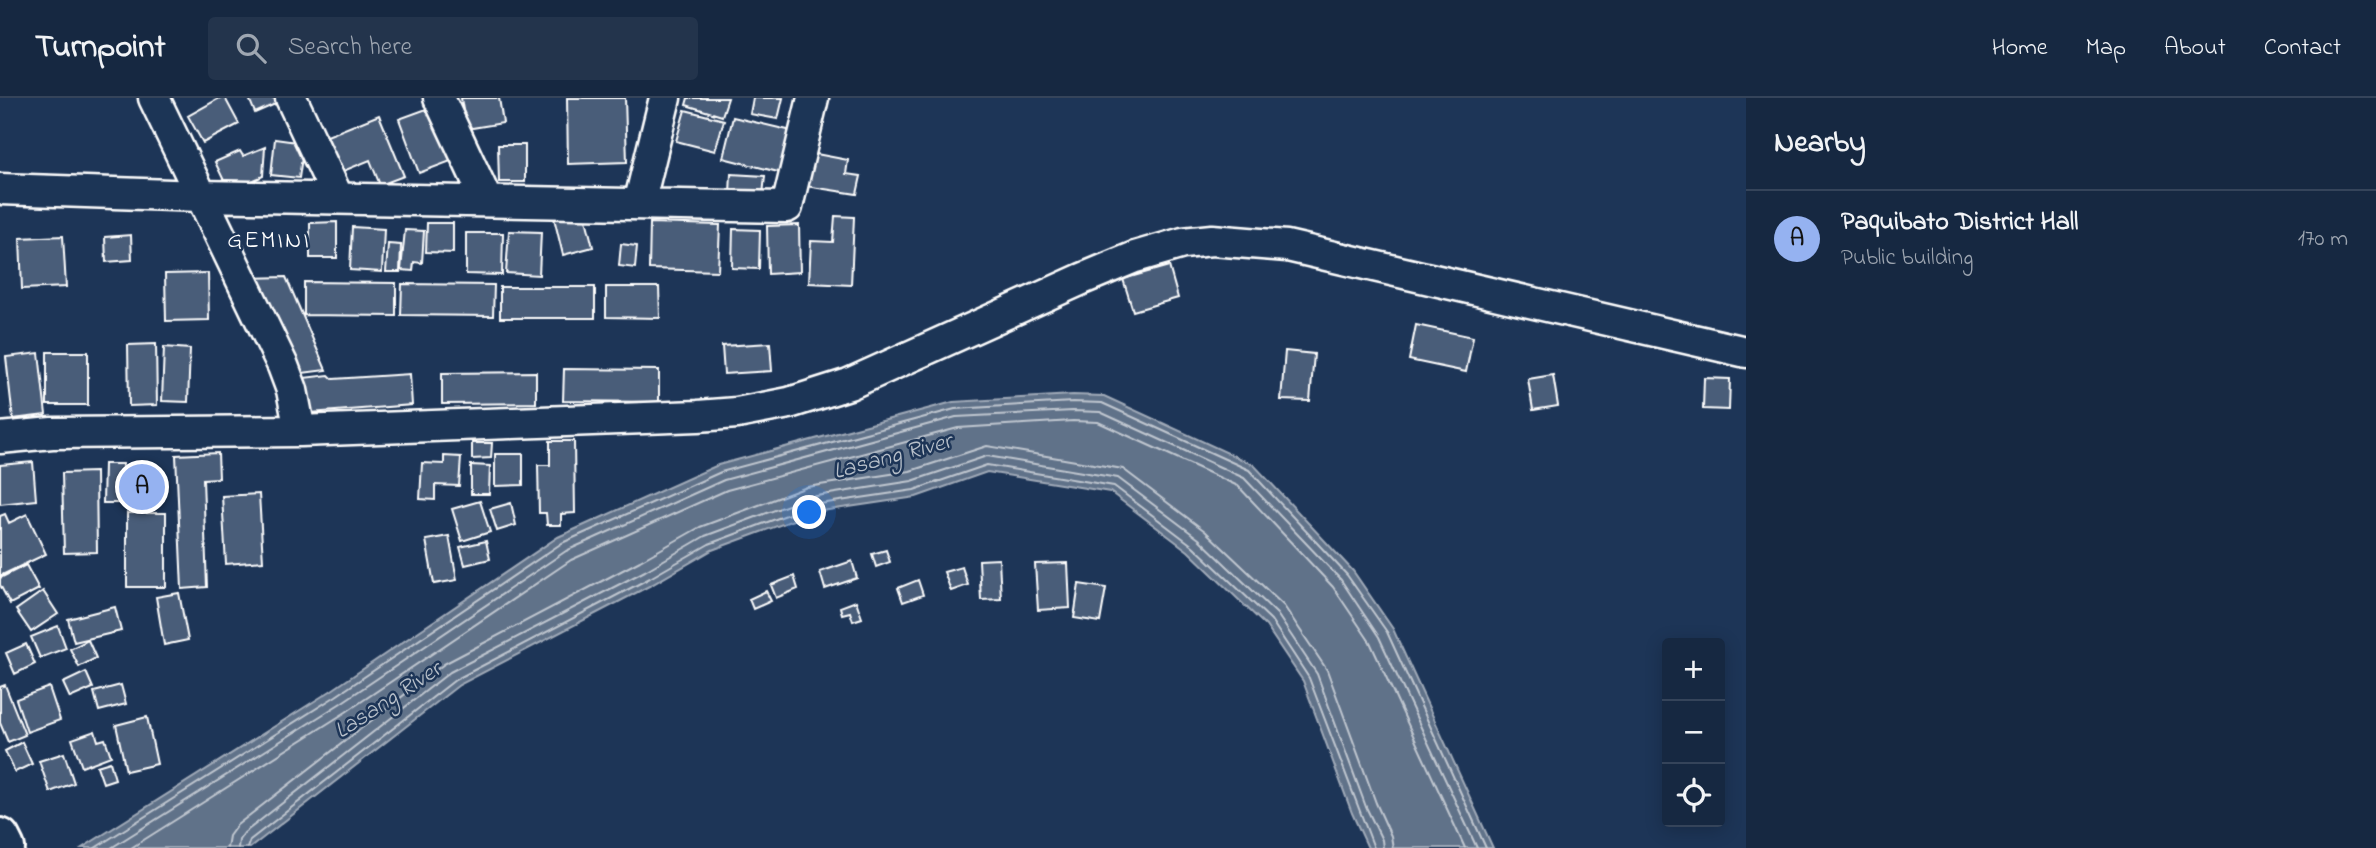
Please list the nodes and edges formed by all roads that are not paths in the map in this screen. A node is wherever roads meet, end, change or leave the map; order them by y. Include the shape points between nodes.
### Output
1 (154, 98) edge
2 (291, 98) edge
3 (439, 98) edge
4 (665, 98) edge
5 (813, 98) edge
6 (0, 189) edge
7 (201, 196) junction
8 (338, 198) junction
9 (487, 201) junction
10 (639, 204) junction
11 (1746, 352) edge
12 (300, 431) junction
13 (0, 438) edge

1 - 7 street
2 - 8 street
3 - 9 street
4 - 10 street
5 - 10 street via 787,207
6 - 7 street
7 - 8 street
7 - 12 street via 283,366
8 - 9 street
9 - 10 street
11 - 12 street via 1287,246 1212,240 1135,257 849,384 789,403 698,416
12 - 13 street via 52,433

